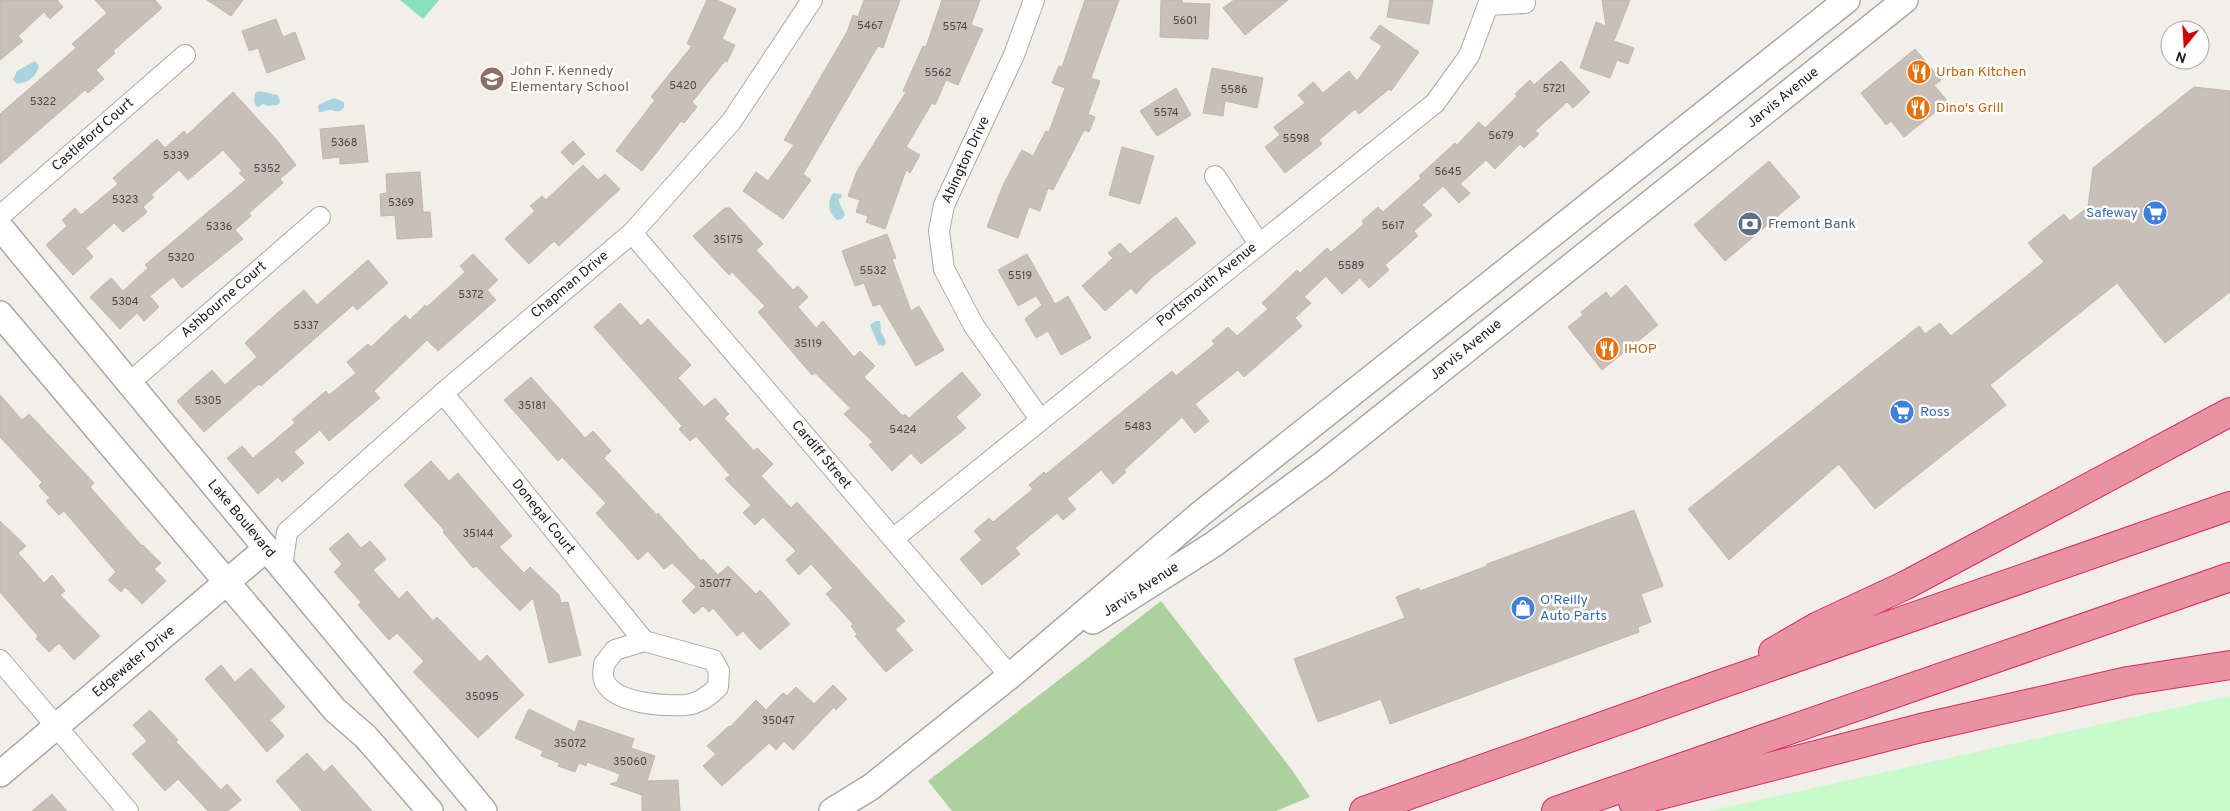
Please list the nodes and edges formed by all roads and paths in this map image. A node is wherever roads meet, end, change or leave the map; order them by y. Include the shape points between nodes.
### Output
1 (812, 0) edge
2 (1034, 0) edge
3 (1847, 0) edge
4 (1905, 0) edge
5 (1487, 2) edge
6 (1525, 3) dead end
7 (186, 55) dead end
8 (1215, 176) dead end
9 (0, 216) edge
10 (320, 217) dead end
11 (0, 227) edge
12 (632, 233) junction
13 (1259, 244) junction
14 (0, 314) edge
15 (128, 384) junction
16 (443, 393) junction
17 (2230, 412) edge
18 (1040, 420) junction
19 (2230, 506) edge
20 (287, 532) junction
21 (893, 539) junction
22 (259, 540) junction
23 (282, 568) junction
24 (2230, 577) edge
25 (227, 584) junction
26 (644, 641) junction
27 (0, 660) edge
28 (2230, 665) edge
29 (1010, 676) junction
30 (1718, 685) junction
31 (56, 727) junction
32 (0, 774) edge
33 (128, 811) edge
34 (430, 811) edge
35 (484, 811) edge
36 (832, 811) edge
37 (1364, 811) edge
38 (1556, 811) edge
39 (1600, 811) edge

1 - 12 street, Chapman Drive via 731,122
2 - 18 street, Abington Drive via 1014,55 944,205 940,231 944,269 970,318
3 - 29 street, Jarvis Avenue via 1199,515
4 - 29 street, Jarvis Avenue via 1324,464 1214,544
5 - 6 street
5 - 13 street, Portsmouth Avenue via 1469,56 1435,103
7 - 9 street, Castleford Court
8 - 13 street
10 - 15 street, Ashbourne Court
11 - 15 street, Lake Boulevard
12 - 16 street, Chapman Drive
12 - 21 street, Cardiff Street
13 - 18 street, Portsmouth Avenue
14 - 25 street
15 - 22 street, Lake Boulevard
16 - 20 street, Chapman Drive
16 - 26 street, Donegal Court
17 - 30 highway via 1906,584 1818,626
18 - 21 street, Portsmouth Avenue
19 - 30 highway
20 - 22 street
20 - 23 street
21 - 29 street, Cardiff Street
22 - 23 street, Lake Boulevard
22 - 25 street, Edgewater Drive
23 - 35 street, Lake Boulevard
24 - 38 highway
25 - 31 street, Edgewater Drive
25 - 34 street via 335,710 366,737
26 - 26 street via 615,650 604,664 604,680 617,695 630,701 686,705 708,697 718,686 719,671 713,660
27 - 31 street
28 - 39 highway via 2128,681 1921,728
29 - 36 street, Jarvis Avenue via 870,787
30 - 37 highway
31 - 32 street, Edgewater Drive
31 - 33 street

